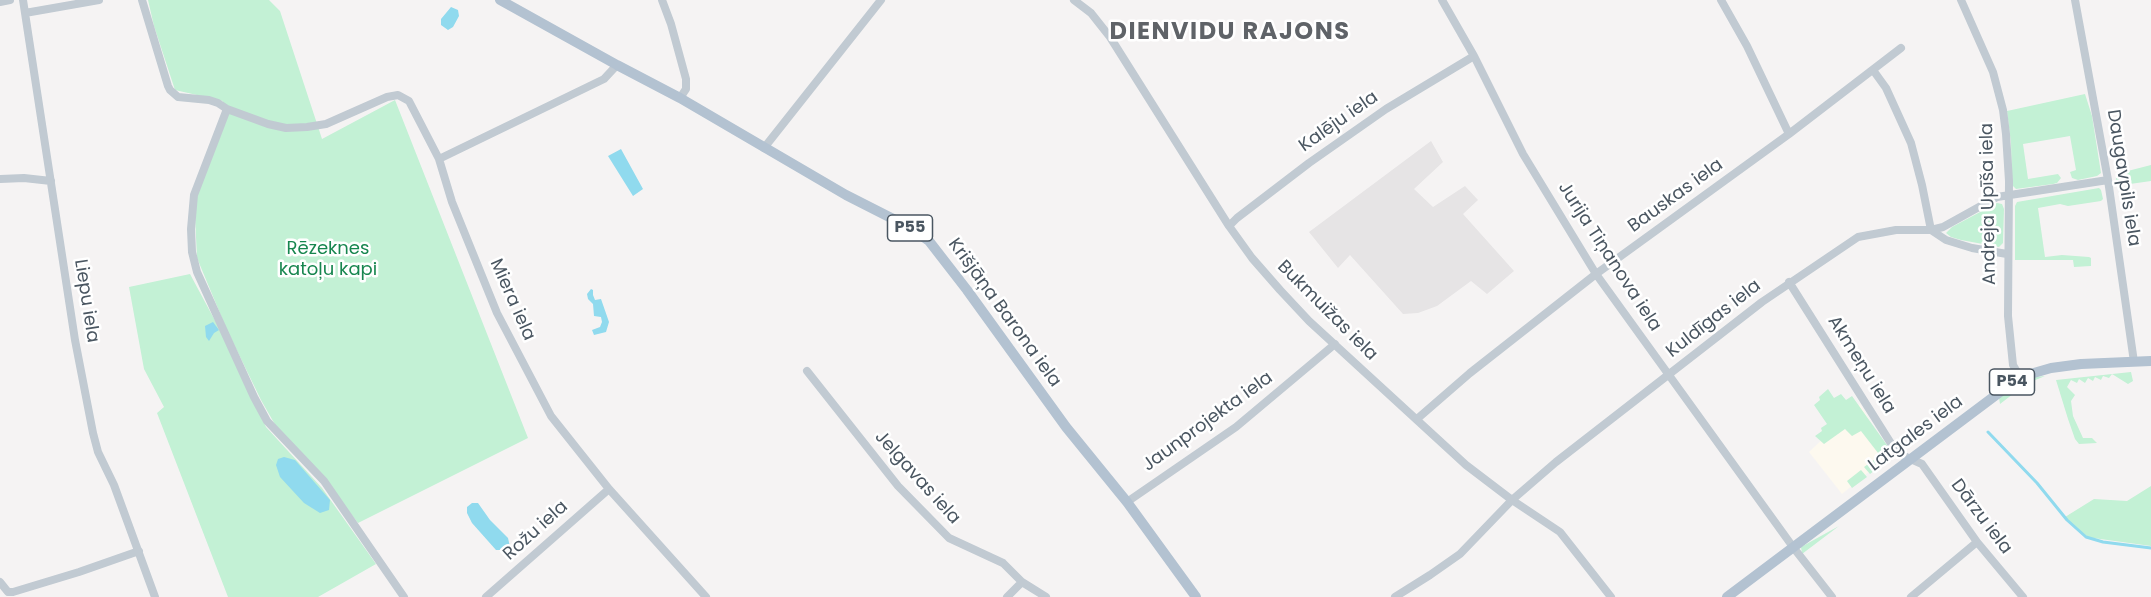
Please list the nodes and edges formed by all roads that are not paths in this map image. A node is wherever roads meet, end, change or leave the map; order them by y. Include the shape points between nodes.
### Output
1 (10, 0) edge
2 (22, 0) edge
3 (99, 0) edge
4 (142, 0) edge
5 (500, 0) edge
6 (662, 0) edge
7 (881, 0) edge
8 (1074, 0) edge
9 (1442, 0) edge
10 (1721, 0) edge
11 (1961, 0) edge
12 (2075, 0) edge
13 (0, 2) edge
14 (25, 13) junction
15 (1900, 48) dead end
16 (1474, 56) junction
17 (617, 65) junction
18 (1873, 70) junction
19 (680, 98) junction
20 (227, 109) junction
21 (1789, 134) junction
22 (764, 148) junction
23 (440, 159) junction
24 (0, 179) edge
25 (2108, 180) junction
26 (51, 181) junction
27 (2009, 196) junction
28 (1229, 226) junction
29 (1931, 230) junction
30 (2007, 254) junction
31 (1596, 274) junction
32 (1789, 282) junction
33 (1335, 344) junction
34 (2151, 361) edge
35 (2134, 362) junction
36 (807, 371) dead end
37 (1669, 376) junction
38 (2020, 377) junction
39 (1418, 419) junction
40 (1912, 459) junction
41 (609, 489) junction
42 (1512, 500) junction
43 (1127, 502) junction
44 (1977, 542) junction
45 (1793, 547) junction
46 (138, 551) junction
47 (0, 582) edge
48 (1022, 582) junction
49 (155, 597) edge
50 (404, 597) edge
51 (486, 597) edge
52 (706, 597) edge
53 (1007, 597) edge
54 (1046, 597) edge
55 (1196, 597) edge
56 (1395, 597) edge
57 (1611, 597) edge
58 (1726, 597) edge
59 (1833, 597) edge
60 (1911, 597) edge
61 (2023, 597) edge

1 - 13 street
2 - 14 street, Liepu iela
3 - 14 street
4 - 20 street, Miera iela via 170,90 178,97 218,102
5 - 17 main road, Krišjāņa Barona iela / P55
6 - 19 street via 686,79 686,89
7 - 22 street
8 - 28 street, Bukmuižas iela via 1091,13 1110,37
9 - 16 street, Jurija Tiņanova iela
10 - 21 street
11 - 27 street, Andreja Upīša iela via 1998,86 2007,134
12 - 25 street, Daugavpils iela
14 - 26 street, Liepu iela
15 - 18 street, Bauskas iela
16 - 28 street, Kalēju iela via 1386,109
16 - 31 street, Jurija Tiņanova iela via 1523,154
17 - 19 main road, Krišjāņa Barona iela / P55
17 - 23 street via 604,79
18 - 21 street, Bauskas iela
18 - 29 street via 1886,88 1911,143
19 - 22 main road, Krišjāņa Barona iela / P55
20 - 23 street, Miera iela via 285,128 307,127 326,124 398,95 409,100
20 - 50 street via 194,195 191,229 196,272 267,421 324,481
21 - 31 street, Bauskas iela
22 - 43 main road, Krišjāņa Barona iela / P55 via 909,227 934,246 1066,427
23 - 41 street, Miera iela via 452,202 497,313 551,416
24 - 26 street
25 - 27 street, Kuldīgas iela
25 - 35 street, Daugavpils iela
26 - 46 street, Liepu iela via 75,340 98,452
27 - 29 street, Kuldīgas iela via 1997,197
27 - 30 street, Andreja Upīša iela
28 - 33 street, Bukmuižas iela via 1280,290
29 - 30 street via 1972,249
29 - 32 street, Kuldīgas iela via 1896,230 1858,237
30 - 38 street, Andreja Upīša iela via 2013,365
31 - 37 street, Jurija Tiņanova iela
31 - 39 street, Bauskas iela
32 - 37 street, Kuldīgas iela
32 - 40 street, Akmeņu iela via 1897,453
33 - 39 street, Bukmuižas iela
33 - 43 street, Jaunprojekta iela via 1236,427
34 - 35 main road, Latgales iela / P54
35 - 38 main road, Latgales iela / P54 via 2080,364
36 - 48 street, Jelgavas iela via 898,486 949,538 1003,562
37 - 42 street, Kuldīgas iela
37 - 45 street, Jurija Tiņanova iela
38 - 40 main road, Latgales iela / P54
39 - 42 street, Bukmuižas iela via 1466,465
40 - 44 street, Dārzu iela via 1922,464
40 - 45 main road, Latgales iela / P54
41 - 51 street, Rožu iela
41 - 52 street, Miera iela
42 - 56 street, Kuldīgas iela via 1460,554
42 - 57 street, Bukmuižas iela via 1560,532
43 - 55 main road, Krišjāņa Barona iela / P55
44 - 60 street
44 - 61 street, Dārzu iela
45 - 58 main road, Latgales iela / P54
45 - 59 street, Jurija Tiņanova iela
46 - 47 street via 13,592 8,592
46 - 49 street, Liepu iela
48 - 53 street
48 - 54 street, Jelgavas iela

